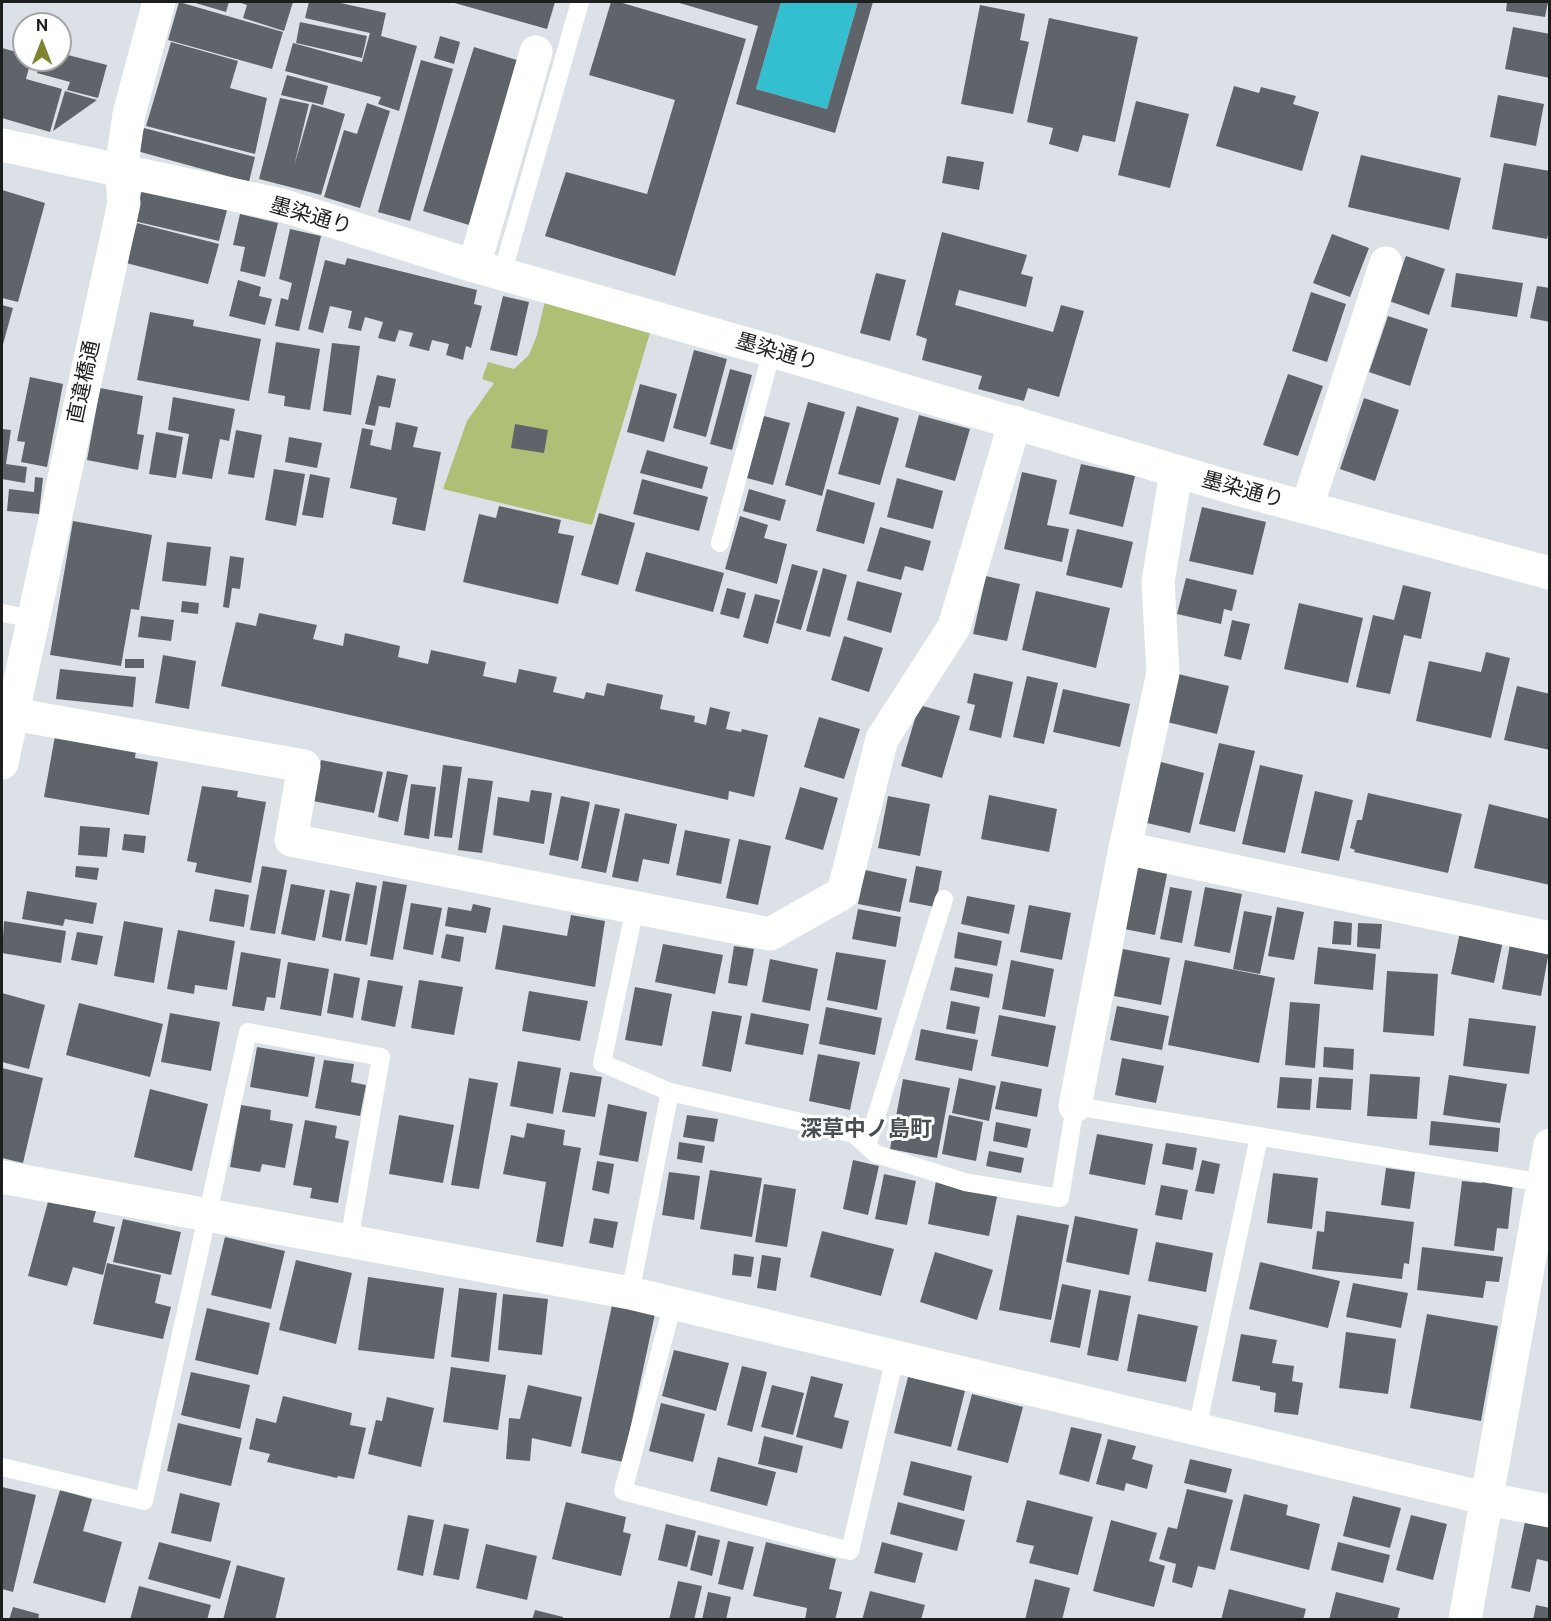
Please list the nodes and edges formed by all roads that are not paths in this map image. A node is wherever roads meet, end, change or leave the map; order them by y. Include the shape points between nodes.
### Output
1 (159, 2) edge
2 (580, 2) edge
3 (536, 52) dead end
4 (2, 145) edge
5 (121, 170) junction
6 (1386, 262) dead end
7 (488, 270) junction
8 (772, 351) junction
9 (1015, 422) junction
10 (1176, 472) junction
11 (1307, 507) junction
12 (720, 543) dead end
13 (1550, 573) edge
14 (2, 613) edge
15 (33, 620) junction
16 (6, 736) edge
17 (1125, 848) junction
18 (944, 899) dead end
19 (635, 908) junction
20 (1550, 938) edge
21 (670, 1092) junction
22 (1075, 1106) junction
23 (1259, 1137) junction
24 (867, 1146) junction
25 (1549, 1148) edge
26 (2, 1177) edge
27 (1543, 1183) junction
28 (208, 1215) junction
29 (349, 1241) junction
30 (630, 1293) junction
31 (673, 1303) junction
32 (895, 1357) junction
33 (1197, 1429) junction
34 (2, 1467) edge
35 (1488, 1499) junction
36 (1550, 1511) edge
37 (1465, 1620) edge

1 - 5 street, 直違橋通 via 129,114
2 - 7 lane
3 - 7 street
4 - 5 street, 墨染通り
5 - 7 street, 墨染通り via 281,206
5 - 15 street, 直違橋通 via 123,203
6 - 11 street
7 - 8 street, 墨染通り
8 - 9 street, 墨染通り
8 - 12 lane
9 - 10 street, 墨染通り
9 - 19 street via 954,627 882,739 843,893 770,934
10 - 11 street, 墨染通り
10 - 17 street via 1158,582 1163,673
11 - 13 street, 墨染通り
14 - 15 lane
15 - 16 street, 直違橋通
16 - 19 street via 304,766 291,840
17 - 20 street
17 - 22 street
18 - 24 lane
19 - 21 lane via 602,1063
21 - 24 lane via 854,1134
21 - 30 lane
22 - 23 lane
22 - 24 lane via 1060,1198 965,1182 876,1154
23 - 27 lane
23 - 33 lane
25 - 27 street
26 - 28 street
27 - 35 street
28 - 29 street
28 - 29 lane via 248,1032 381,1057
28 - 34 lane via 144,1501
29 - 30 street
30 - 31 street
31 - 32 street
31 - 32 lane via 623,1491 850,1551
32 - 33 street
33 - 35 street
35 - 36 street
35 - 37 street

